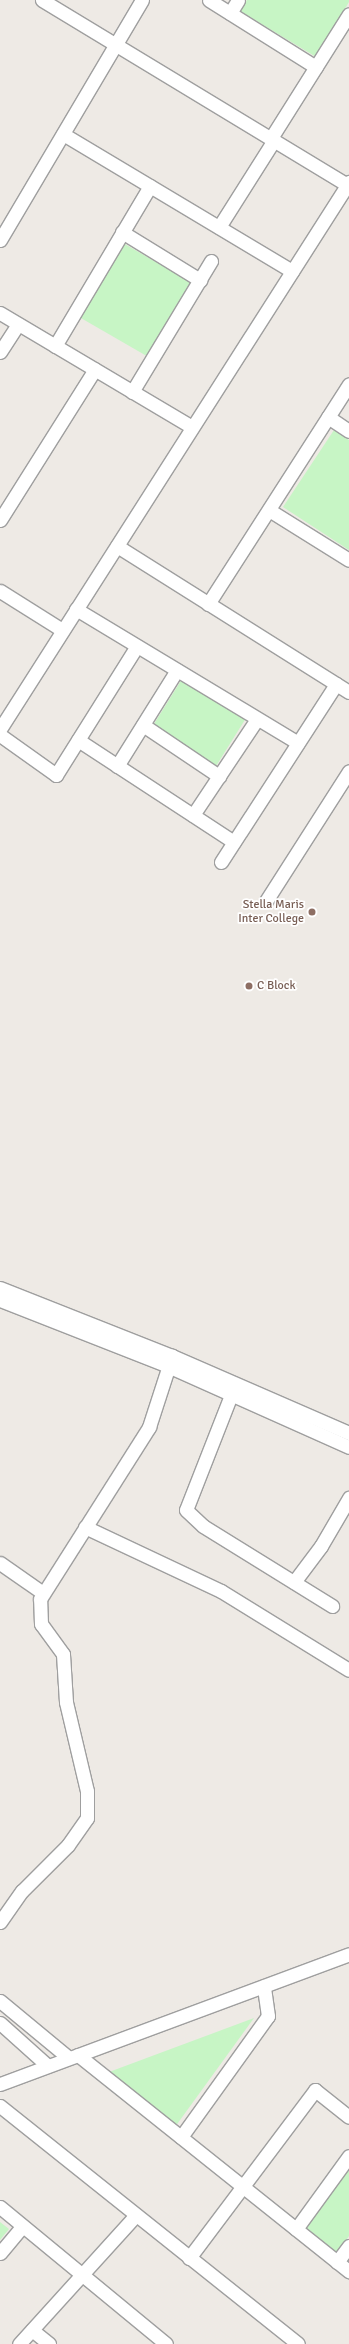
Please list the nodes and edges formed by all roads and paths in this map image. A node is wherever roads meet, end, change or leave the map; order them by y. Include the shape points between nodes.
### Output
1 (42, 0) edge
2 (142, 0) edge
3 (209, 0) edge
4 (238, 0) edge
5 (230, 13) junction
6 (349, 14) edge
7 (115, 44) junction
8 (316, 66) junction
9 (63, 134) junction
10 (272, 139) junction
11 (348, 184) edge
12 (150, 186) junction
13 (219, 227) junction
14 (122, 232) junction
15 (0, 240) edge
16 (211, 261) dead end
17 (292, 271) junction
18 (200, 280) junction
19 (0, 313) edge
20 (18, 324) junction
21 (55, 346) junction
22 (0, 352) edge
23 (95, 369) junction
24 (349, 384) edge
25 (132, 392) junction
26 (328, 418) junction
27 (192, 428) junction
28 (349, 431) edge
29 (269, 510) junction
30 (0, 520) edge
31 (117, 546) junction
32 (349, 560) edge
33 (0, 591) edge
34 (208, 604) junction
35 (76, 609) junction
36 (62, 630) junction
37 (137, 646) junction
38 (177, 670) junction
39 (336, 684) junction
40 (349, 692) edge
41 (257, 718) junction
42 (143, 725) junction
43 (0, 729) edge
44 (0, 735) edge
45 (78, 740) junction
46 (298, 743) junction
47 (118, 766) junction
48 (349, 772) edge
49 (219, 776) junction
50 (193, 815) junction
51 (234, 842) junction
52 (221, 862) dead end
53 (266, 901) dead end
54 (0, 1288) edge
55 (0, 1300) edge
56 (170, 1361) junction
57 (231, 1395) junction
58 (349, 1434) edge
59 (349, 1447) edge
60 (349, 1498) edge
61 (85, 1527) junction
62 (0, 1564) edge
63 (294, 1582) junction
64 (43, 1593) junction
65 (332, 1606) dead end
66 (349, 1670) edge
67 (0, 1922) edge
68 (349, 1954) edge
69 (264, 1986) junction
70 (0, 2001) edge
71 (0, 2023) edge
72 (74, 2057) junction
73 (48, 2066) junction
74 (0, 2084) edge
75 (0, 2106) edge
76 (347, 2110) edge
77 (181, 2137) junction
78 (349, 2156) edge
79 (243, 2186) junction
80 (0, 2207) edge
81 (136, 2215) junction
82 (23, 2226) junction
83 (296, 2229) junction
84 (349, 2246) edge
85 (0, 2253) edge
86 (189, 2258) junction
87 (337, 2262) junction
88 (349, 2271) edge
89 (82, 2274) junction
90 (32, 2330) junction
91 (19, 2344) edge
92 (49, 2344) edge
93 (166, 2344) edge
94 (298, 2344) edge

1 - 7 street
2 - 7 street
3 - 5 street
4 - 5 street
5 - 8 street
6 - 8 street
7 - 9 street
7 - 10 street
8 - 10 street
9 - 12 street
9 - 15 street
10 - 11 street
10 - 13 street
11 - 17 street
12 - 13 street
12 - 14 street
13 - 17 street
14 - 18 street
14 - 21 street
16 - 18 street
17 - 27 street
18 - 25 street
19 - 20 street
20 - 21 street
20 - 22 street
21 - 23 street
23 - 25 street
23 - 30 street
24 - 26 street
25 - 27 street
26 - 28 street
26 - 29 street
27 - 31 street
29 - 32 street
29 - 34 street
31 - 34 street
31 - 35 street
33 - 36 street
34 - 39 street
35 - 36 street
35 - 37 street
36 - 43 street
37 - 38 street
37 - 45 street
38 - 41 street
38 - 42 street
39 - 40 street
39 - 46 street
41 - 46 street
41 - 49 street
42 - 47 street
42 - 49 street
44 - 45 street via 56,775
45 - 47 street
46 - 51 street
47 - 50 street
48 - 53 street
49 - 50 street
50 - 51 street
51 - 52 street
54 - 56 street
55 - 56 street
56 - 57 street
56 - 58 street
56 - 61 street via 150,1427
57 - 59 street
57 - 63 street via 186,1510 203,1526
60 - 63 street via 321,1546
61 - 64 street
61 - 66 street via 221,1591
62 - 64 street
63 - 65 street via 310,1595
64 - 67 street via 40,1599 41,1624 63,1654 66,1702 87,1791 87,1818 68,1845 22,1891
68 - 69 street
69 - 72 street
69 - 77 street via 268,2016
70 - 72 street
71 - 73 street
72 - 73 street
72 - 77 street
73 - 74 street
75 - 81 street
76 - 79 street via 315,2090
77 - 79 street
78 - 83 street
79 - 83 street
79 - 86 street
80 - 82 street
81 - 86 street
81 - 89 street
82 - 85 street
82 - 89 street
83 - 87 street
84 - 87 street
86 - 94 street
87 - 88 street
89 - 90 street
89 - 93 street
90 - 91 street
90 - 92 street

